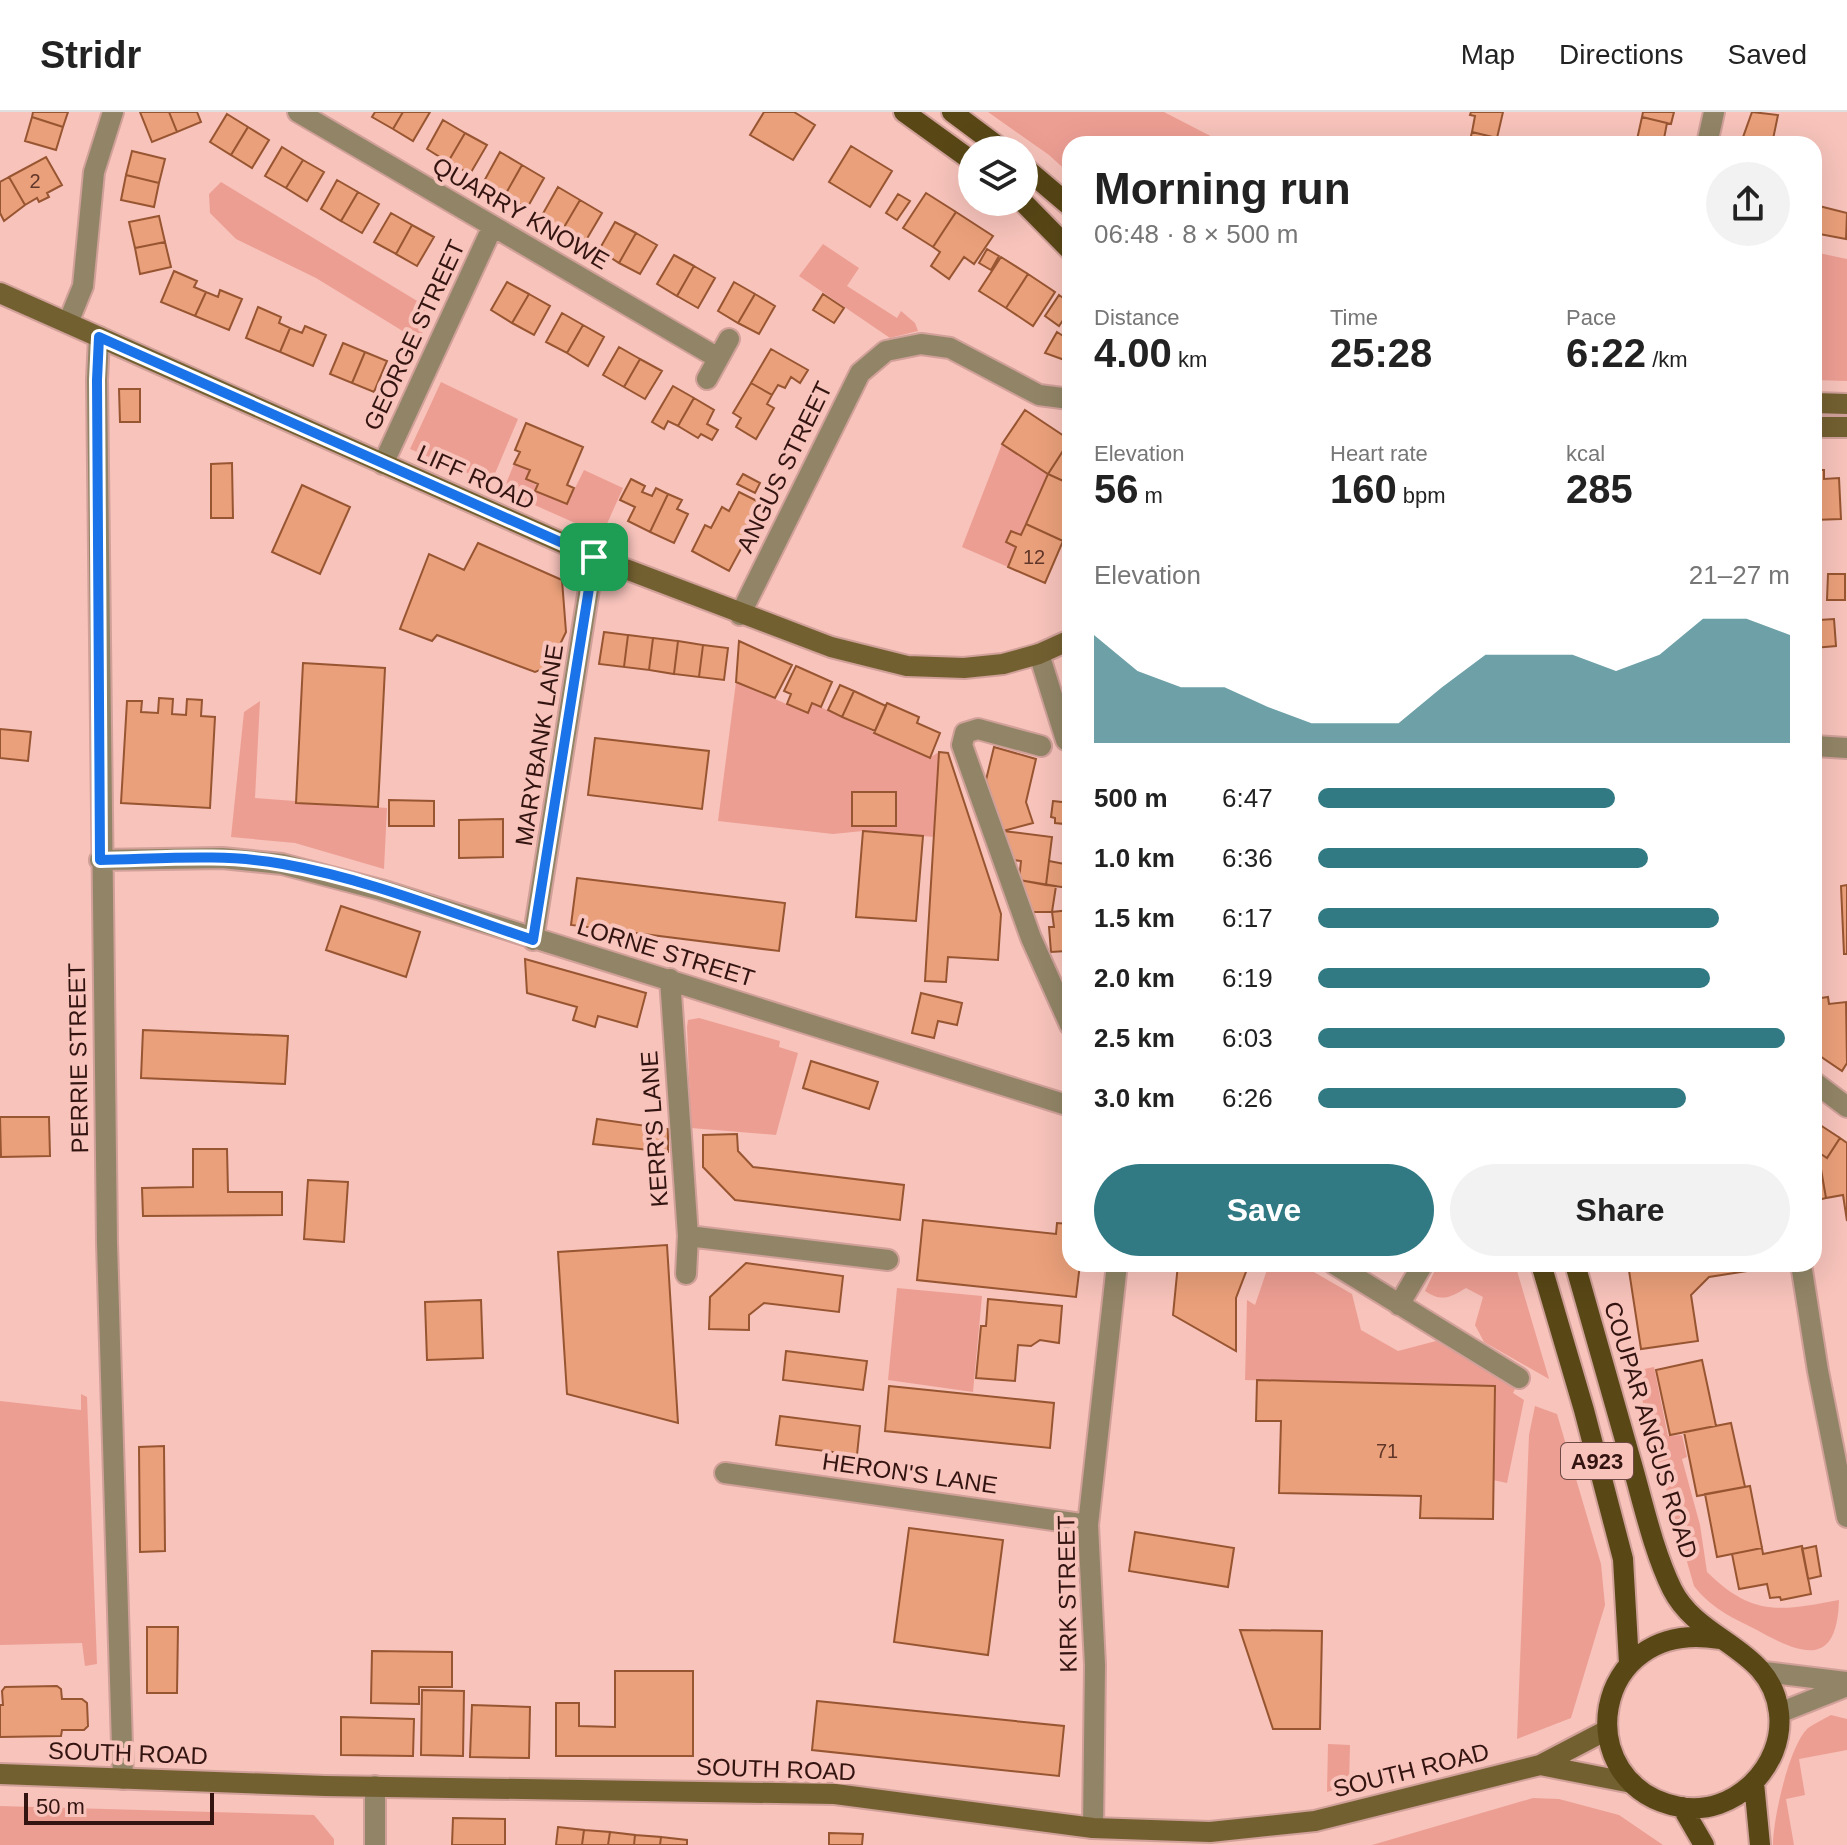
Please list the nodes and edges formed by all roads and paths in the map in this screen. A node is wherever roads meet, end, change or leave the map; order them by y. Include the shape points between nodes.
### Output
1 (113, 112) edge
2 (298, 112) edge
3 (904, 112) edge
4 (952, 112) edge
5 (1714, 112) edge
6 (984, 136) edge
7 (1709, 136) edge
8 (958, 151) edge
9 (1038, 179) edge
10 (1062, 199) edge
11 (1037, 216) edge
12 (492, 228) junction
13 (1062, 242) edge
14 (0, 293) edge
15 (68, 323) junction
16 (99, 337) junction
17 (729, 339) dead end
18 (718, 358) junction
19 (707, 379) dead end
20 (1062, 398) edge
21 (1822, 403) edge
22 (1847, 404) edge
23 (1822, 427) edge
24 (1847, 427) edge
25 (383, 464) junction
26 (594, 557) junction
27 (740, 615) junction
28 (1062, 644) edge
29 (1039, 654) junction
30 (1062, 727) edge
31 (1041, 746) dead end
32 (1822, 746) edge
33 (1847, 748) edge
34 (100, 860) junction
35 (533, 940) junction
36 (670, 979) junction
37 (1062, 1007) edge
38 (1822, 1088) edge
39 (1062, 1103) edge
40 (1847, 1107) edge
41 (688, 1236) junction
42 (888, 1260) dead end
43 (1116, 1272) edge
44 (1347, 1272) edge
45 (1418, 1272) edge
46 (1543, 1272) edge
47 (1577, 1272) edge
48 (1802, 1272) edge
49 (686, 1274) dead end
50 (1399, 1305) junction
51 (1519, 1378) dead end
52 (725, 1473) dead end
53 (1847, 1517) edge
54 (1088, 1525) junction
55 (1719, 1639) junction
56 (1629, 1663) junction
57 (1764, 1672) junction
58 (1847, 1684) edge
59 (1779, 1713) junction
60 (1607, 1730) junction
61 (1540, 1765) junction
62 (0, 1774) edge
63 (123, 1779) junction
64 (1632, 1783) junction
65 (1754, 1783) junction
66 (375, 1786) junction
67 (1682, 1807) junction
68 (1093, 1828) junction
69 (1210, 1838) edge
70 (375, 1845) edge
71 (1704, 1845) edge
72 (1760, 1845) edge

1 - 15 street via 94,172 83,286
2 - 12 street, QUARRY KNOWE
3 - 8 main road
4 - 6 main road
5 - 7 street
9 - 10 main road
11 - 13 main road
12 - 18 street, QUARRY KNOWE
12 - 25 street, GEORGE STREET
14 - 15 street, LIFF ROAD
15 - 16 street, LIFF ROAD
16 - 25 street, LIFF ROAD
16 - 34 street, PERRIE STREET
17 - 18 street
18 - 19 street
20 - 27 street, ANGUS STREET via 1039,395 950,348 921,344 886,351 860,373
21 - 22 street
23 - 24 street
25 - 26 street, LIFF ROAD
26 - 27 street, LIFF ROAD
26 - 35 street, MARYBANK LANE
27 - 29 street, LIFF ROAD via 831,647 907,666 964,668
28 - 29 street, LIFF ROAD
29 - 30 street
31 - 37 street via 978,729 965,733 962,745 1031,938
32 - 33 street
34 - 35 street, LORNE STREET via 222,858 282,864
34 - 63 street, PERRIE STREET
35 - 36 street, LORNE STREET
36 - 39 street, LORNE STREET
36 - 41 street, KERR'S LANE
38 - 40 street
41 - 42 street
41 - 49 street, KERR'S LANE
43 - 54 street, KIRK STREET
44 - 50 street
45 - 50 street
46 - 56 main road, A923 via 1623,1559
47 - 55 main road, COUPAR ANGUS ROAD / A923 via 1672,1589 1692,1619
48 - 53 street
50 - 51 street
52 - 54 street, HERON'S LANE
54 - 68 street, KIRK STREET via 1095,1665
55 - 56 main road, COUPAR ANGUS ROAD / A923 via 1671,1638
55 - 57 main road, COUPAR ANGUS ROAD / A923 via 1744,1652
56 - 60 main road, COUPAR ANGUS ROAD / A923 via 1615,1683
57 - 58 street
57 - 59 main road, COUPAR ANGUS ROAD / A923
58 - 59 street
59 - 65 main road, COUPAR ANGUS ROAD / A923 via 1778,1739
60 - 61 street, SOUTH ROAD
60 - 64 main road, COUPAR ANGUS ROAD / A923 via 1615,1759
61 - 64 street, SOUTH ROAD
61 - 69 street, SOUTH ROAD via 1315,1821
62 - 63 street, SOUTH ROAD
63 - 66 street, SOUTH ROAD
64 - 67 main road, COUPAR ANGUS ROAD / A923 via 1655,1799
65 - 67 main road, COUPAR ANGUS ROAD / A923 via 1733,1799 1708,1807
65 - 72 main road
66 - 68 street, SOUTH ROAD via 835,1794
66 - 70 street
67 - 71 main road
68 - 69 street, SOUTH ROAD

